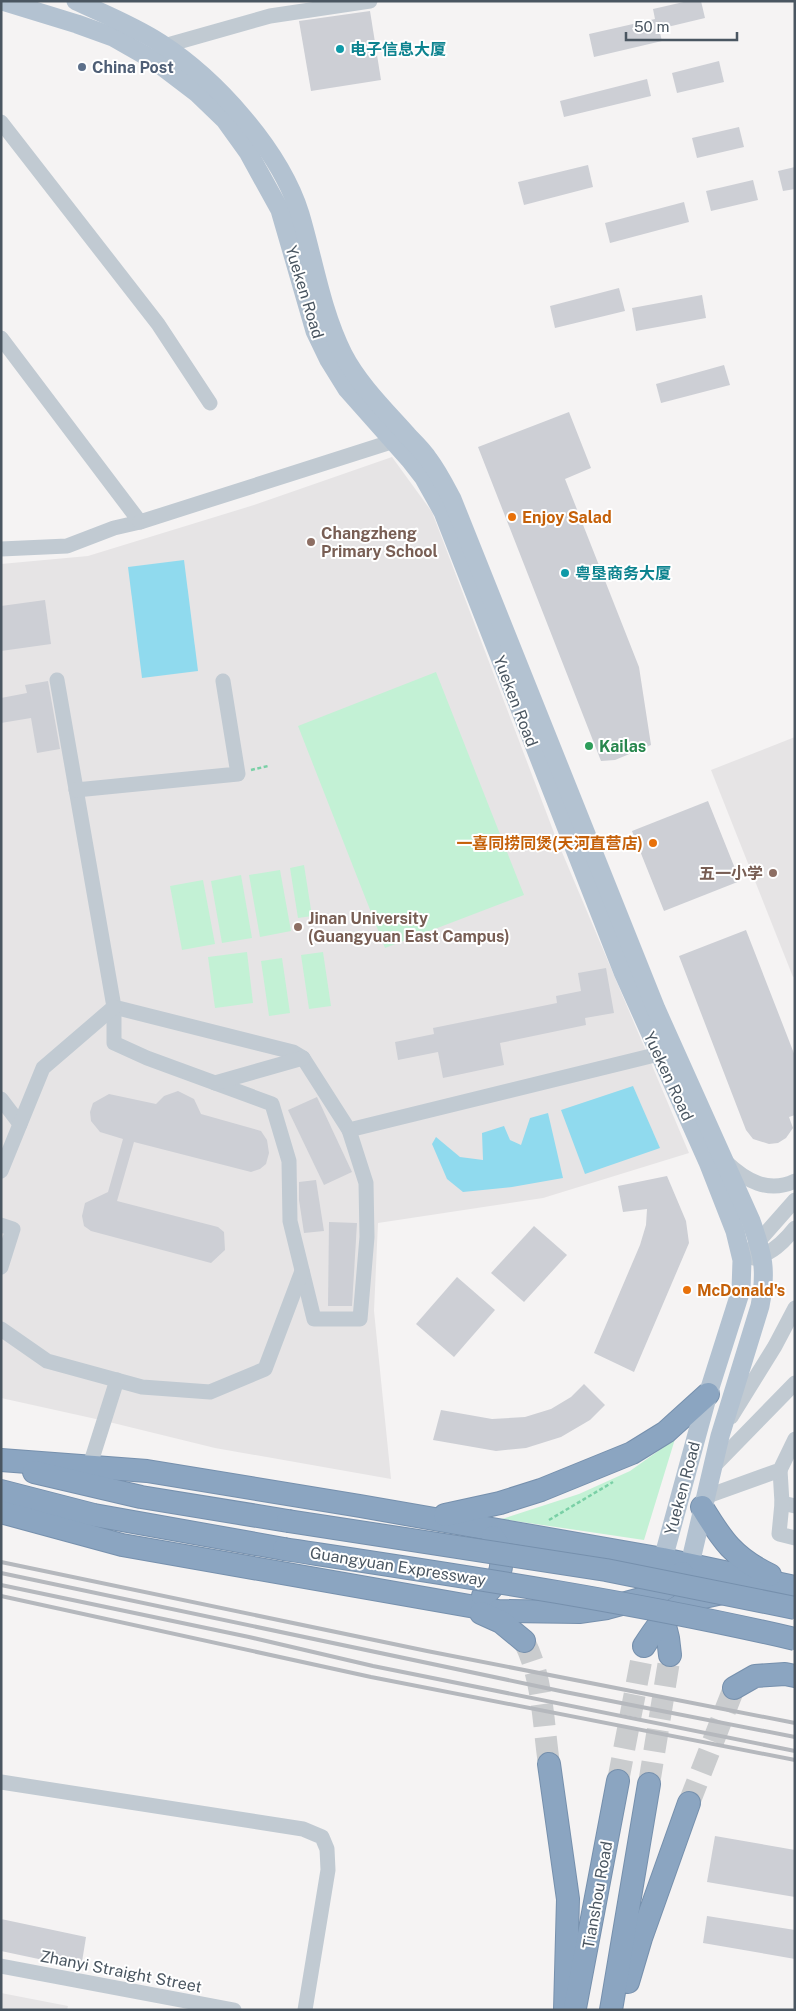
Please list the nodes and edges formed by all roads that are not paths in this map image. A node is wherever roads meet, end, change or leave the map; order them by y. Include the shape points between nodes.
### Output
1 (2, 1) edge
2 (76, 1) edge
3 (370, 1) edge
4 (164, 46) junction
5 (1, 122) edge
6 (1, 338) edge
7 (210, 403) dead end
8 (394, 441) junction
9 (140, 522) junction
10 (1, 549) edge
11 (58, 680) dead end
12 (223, 681) dead end
13 (76, 790) junction
14 (114, 1007) junction
15 (659, 1054) junction
16 (303, 1058) junction
17 (215, 1083) junction
18 (1, 1099) edge
19 (20, 1124) junction
20 (349, 1130) junction
21 (726, 1162) junction
22 (1, 1172) edge
23 (795, 1182) edge
24 (795, 1200) edge
25 (1, 1225) edge
26 (795, 1228) edge
27 (761, 1249) junction
28 (742, 1260) junction
29 (1, 1266) edge
30 (302, 1270) junction
31 (795, 1308) edge
32 (1, 1329) edge
33 (117, 1380) junction
34 (795, 1383) edge
35 (708, 1394) junction
36 (720, 1436) junction
37 (795, 1439) edge
38 (1, 1462) edge
39 (90, 1465) junction
40 (713, 1467) junction
41 (780, 1470) junction
42 (1, 1491) edge
43 (704, 1502) junction
44 (788, 1504) edge
45 (1, 1512) edge
46 (430, 1518) junction
47 (486, 1528) junction
48 (795, 1538) edge
49 (590, 1546) junction
50 (663, 1559) junction
51 (690, 1564) junction
52 (794, 1594) edge
53 (655, 1595) junction
54 (682, 1604) junction
55 (464, 1605) junction
56 (663, 1619) junction
57 (795, 1639) edge
58 (524, 1641) tunnel mouth
59 (795, 1676) edge
60 (734, 1688) tunnel mouth
61 (549, 1764) tunnel mouth
62 (618, 1781) tunnel mouth
63 (1, 1782) edge
64 (649, 1784) tunnel mouth
65 (689, 1803) tunnel mouth
66 (1, 1966) edge
67 (234, 2010) edge
68 (305, 2010) edge
69 (565, 2010) edge
70 (575, 2010) edge
71 (611, 2010) edge
72 (620, 2010) edge

1 - 8 main road, Yueken Road via 114,37 155,61 197,93 225,120 248,152 280,210 315,330 329,360 347,389
2 - 4 main road, Yueken Road
3 - 4 street via 270,16
4 - 21 main road, Yueken Road via 205,78 238,111 266,148 286,181 299,212 329,324 344,357 363,385 429,459 452,499 656,1009
5 - 7 street via 158,324
6 - 9 street
8 - 9 street
8 - 15 main road, Yueken Road via 424,478 442,512
9 - 10 street via 67,546
11 - 13 street
12 - 13 street via 238,774
13 - 14 street
14 - 16 street via 293,1052
14 - 17 street via 114,1043
14 - 19 street via 43,1068
15 - 20 street
15 - 28 main road, Yueken Road via 712,1170 735,1231
16 - 17 street
16 - 20 street
17 - 30 street via 272,1104 289,1161 290,1221
18 - 19 street
19 - 22 street
20 - 30 street via 366,1184 360,1319 314,1319
21 - 23 street via 738,1174 766,1187
21 - 27 main road, Yueken Road
24 - 27 street
25 - 29 street via 13,1229
26 - 27 street via 784,1242
27 - 28 street
27 - 36 main road, Yueken Road via 764,1284 760,1306
28 - 35 main road, Yueken Road via 741,1290
30 - 33 street via 265,1369 210,1392 142,1387
31 - 36 street
32 - 33 street via 47,1361
33 - 39 street
34 - 40 street
35 - 46 highway via 666,1432 632,1453 532,1493 490,1506
35 - 50 main road, Yueken Road
36 - 40 main road, Yueken Road
37 - 41 street
38 - 39 highway
38 - 52 highway, Guangyuan Expressway, bridge via 141,1497 606,1570
39 - 46 highway via 147,1471
40 - 43 main road, Yueken Road
41 - 43 street
41 - 44 street
42 - 57 highway, Guangyuan Expressway, bridge via 94,1515 284,1549 548,1590
43 - 51 main road, Yueken Road
43 - 52 highway via 719,1535 739,1557
44 - 48 street via 779,1534
45 - 55 highway via 122,1544
46 - 47 highway
47 - 49 highway
47 - 55 highway via 502,1558 499,1577 491,1590
49 - 50 highway
49 - 53 highway via 627,1568
50 - 51 highway
50 - 53 highway
51 - 52 highway
51 - 53 highway via 669,1586
51 - 54 highway
52 - 54 highway via 737,1590
53 - 55 highway via 579,1612 498,1610
53 - 56 highway
53 - 56 highway via 644,1646
54 - 56 highway
54 - 56 highway via 670,1655
55 - 58 highway via 501,1622
59 - 60 highway via 755,1676
61 - 69 highway via 568,1899
62 - 70 highway, Tianshou Road
63 - 68 street via 303,1829 322,1837 327,1849 328,1870
64 - 71 highway, Tianshou Road
65 - 72 highway via 641,1938
66 - 67 street, Zhanyi Straight Street

